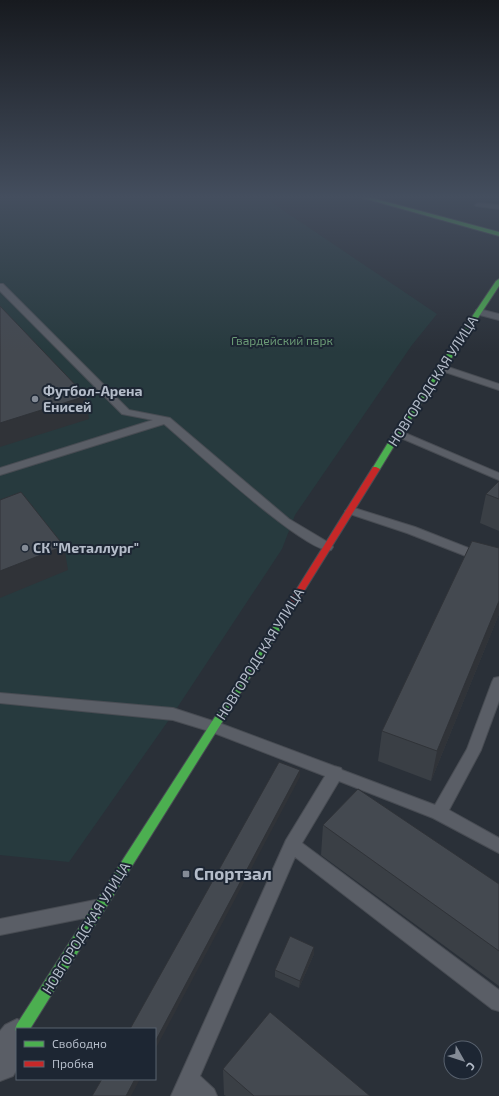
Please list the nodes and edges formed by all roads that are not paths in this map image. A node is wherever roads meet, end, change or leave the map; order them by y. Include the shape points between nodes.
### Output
1 (499, 281) edge
2 (0, 286) edge
3 (478, 312) junction
4 (499, 317) edge
5 (442, 368) junction
6 (499, 386) edge
7 (166, 420) junction
8 (398, 433) junction
9 (0, 472) edge
10 (499, 476) edge
11 (351, 511) junction
12 (327, 547) junction
13 (499, 565) edge
14 (499, 682) edge
15 (0, 698) edge
16 (214, 727) junction
17 (336, 772) junction
18 (439, 813) junction
19 (292, 845) junction
20 (499, 846) edge
21 (99, 907) junction
22 (0, 927) edge
23 (499, 1002) edge
24 (23, 1028) edge
25 (16, 1039) edge
26 (0, 1063) edge
27 (185, 1087) edge
28 (207, 1096) edge

1 - 3 street, НОВГОРОДСКАЯ УЛИЦА
2 - 7 lane via 126,412
3 - 4 lane
3 - 5 street, НОВГОРОДСКАЯ УЛИЦА
5 - 6 lane
5 - 8 street, НОВГОРОДСКАЯ УЛИЦА
7 - 9 lane
7 - 12 lane via 285,522
8 - 10 lane
8 - 11 street, НОВГОРОДСКАЯ УЛИЦА
11 - 12 street, НОВГОРОДСКАЯ УЛИЦА
11 - 13 lane via 411,530
12 - 16 street, НОВГОРОДСКАЯ УЛИЦА
14 - 18 lane via 474,750
15 - 16 lane via 173,714
16 - 17 lane
16 - 21 street, НОВГОРОДСКАЯ УЛИЦА
17 - 18 lane
17 - 19 lane
18 - 20 lane
19 - 23 lane
19 - 27 lane
21 - 22 lane
21 - 24 street, НОВГОРОДСКАЯ УЛИЦА
25 - 26 street
27 - 28 lane

